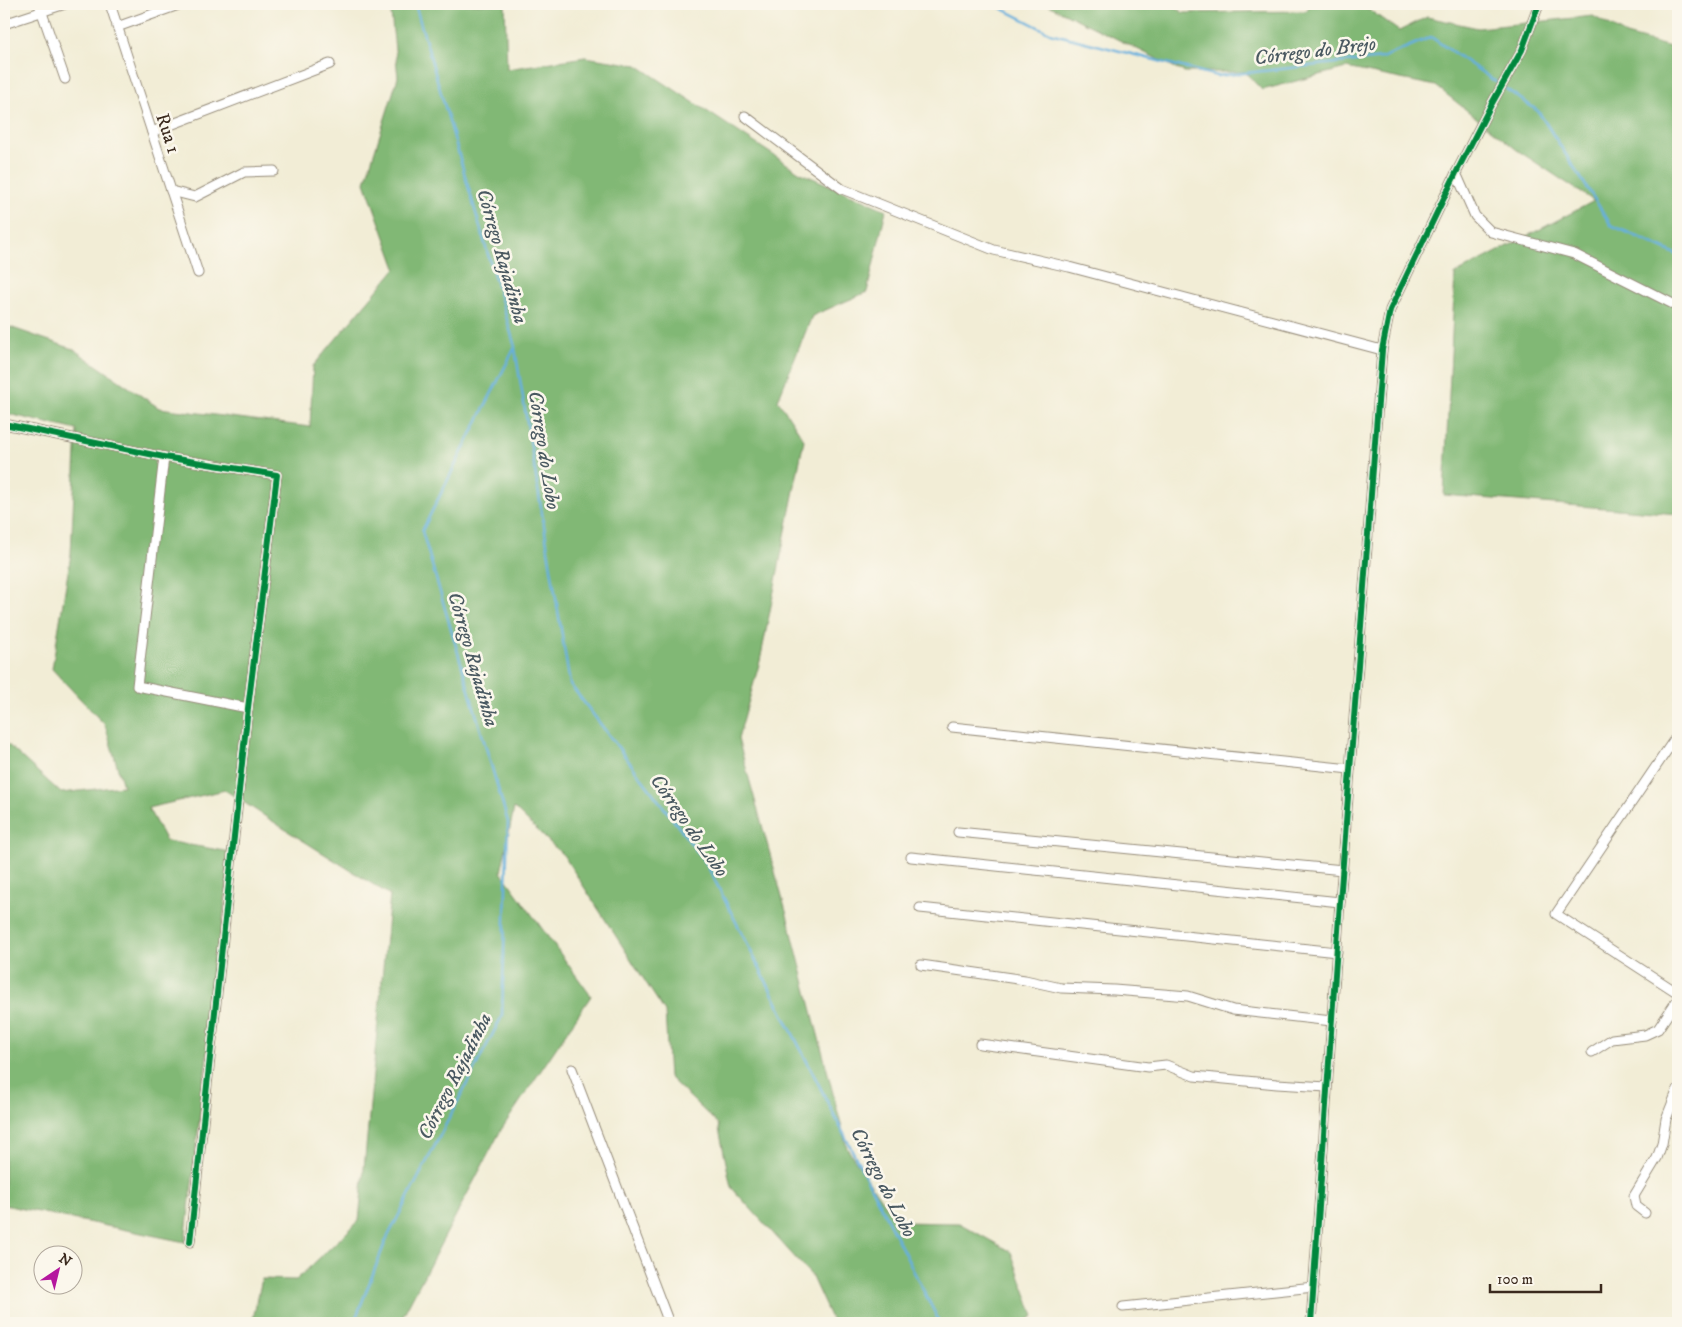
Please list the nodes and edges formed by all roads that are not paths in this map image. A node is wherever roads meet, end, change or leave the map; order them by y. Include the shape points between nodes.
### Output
1 (65, 4) edge
2 (110, 4) edge
3 (181, 4) edge
4 (1539, 4) edge
5 (40, 7) edge
6 (4, 24) edge
7 (117, 27) junction
8 (330, 64) dead end
9 (65, 79) dead end
10 (745, 116) dead end
11 (152, 132) junction
12 (274, 171) dead end
13 (1456, 172) junction
14 (171, 191) junction
15 (198, 273) dead end
16 (1678, 308) edge
17 (1382, 350) junction
18 (4, 424) edge
19 (164, 457) junction
20 (248, 708) junction
21 (952, 727) dead end
22 (1678, 734) edge
23 (1350, 769) junction
24 (958, 832) dead end
25 (911, 857) dead end
26 (1343, 870) junction
27 (1340, 902) junction
28 (920, 908) dead end
29 (1337, 952) junction
30 (921, 966) dead end
31 (1678, 993) edge
32 (1678, 999) edge
33 (1332, 1020) junction
34 (980, 1044) dead end
35 (1592, 1052) dead end
36 (572, 1069) dead end
37 (1327, 1088) junction
38 (1678, 1089) edge
39 (1645, 1213) dead end
40 (190, 1242) dead end
41 (1314, 1286) junction
42 (1123, 1307) dead end
43 (669, 1323) edge
44 (1311, 1323) edge

1 - 5 street
2 - 7 street, Rua 1
3 - 7 street
4 - 13 street via 1522,50
5 - 6 street
5 - 9 street
7 - 11 street, Rua 1
8 - 11 street
10 - 17 street via 842,189 994,250
11 - 14 street, Rua 1
12 - 14 street via 244,172 195,197
13 - 16 street via 1475,216 1491,232 1574,254
13 - 17 street via 1390,310
14 - 15 street, Rua 1
17 - 23 street
18 - 19 street
19 - 20 street via 137,686
19 - 20 street via 277,475
20 - 40 street
21 - 23 street
22 - 31 street via 1556,914
23 - 26 street
24 - 26 street
25 - 27 street
26 - 27 street
27 - 29 street
28 - 29 street
29 - 33 street
30 - 33 street via 1060,988 1188,996 1233,1010
32 - 35 street via 1658,1028 1645,1035 1612,1039
33 - 37 street
34 - 37 street via 1148,1068 1166,1065 1194,1076
36 - 43 street
37 - 41 street
38 - 39 street via 1666,1119 1657,1158 1634,1196 1636,1206
41 - 42 street
41 - 44 street

